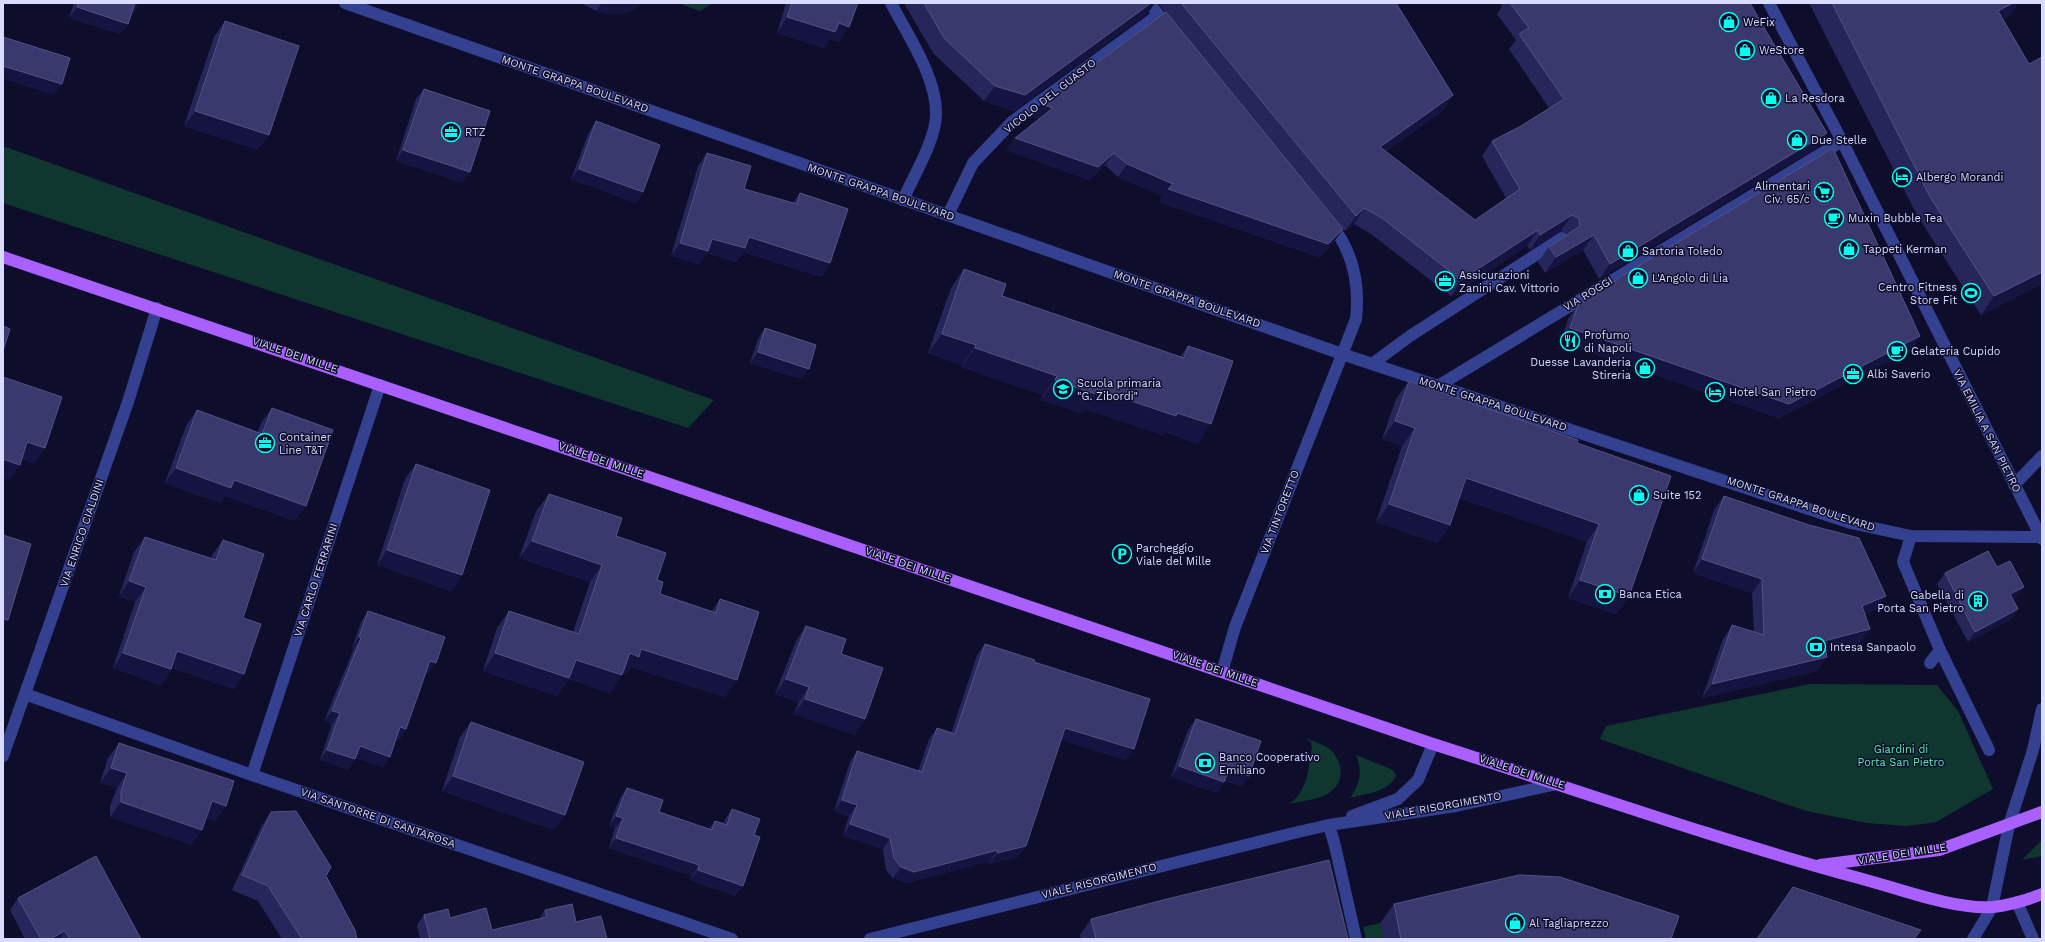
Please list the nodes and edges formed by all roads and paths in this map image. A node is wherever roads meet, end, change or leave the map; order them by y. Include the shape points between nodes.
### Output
1 (345, 3) edge
2 (891, 3) edge
3 (1149, 3) edge
4 (1769, 3) edge
5 (1158, 15) junction
6 (1177, 37) edge
7 (1842, 141) junction
8 (903, 200) junction
9 (1322, 214) edge
10 (948, 215) junction
11 (1562, 238) edge
12 (3, 257) edge
13 (157, 308) junction
14 (1342, 354) junction
15 (1372, 364) junction
16 (380, 385) junction
17 (1438, 386) junction
18 (2042, 456) edge
19 (2014, 485) junction
20 (1911, 536) junction
21 (2042, 538) edge
22 (1940, 650) junction
23 (1930, 663) dead end
24 (1222, 672) junction
25 (26, 694) junction
26 (2042, 709) edge
27 (1433, 744) junction
28 (1989, 750) dead end
29 (3, 756) edge
30 (252, 775) junction
31 (1557, 784) junction
32 (2042, 812) edge
33 (1329, 825) junction
34 (2010, 825) junction
35 (1815, 866) junction
36 (2042, 894) edge
37 (2036, 900) edge
38 (2017, 902) junction
39 (1992, 907) junction
40 (732, 939) edge
41 (870, 939) edge
42 (1356, 939) edge
43 (1973, 939) edge
44 (2033, 939) edge

1 - 8 street, MONTE GRAPPA BOULEVARD
2 - 8 street via 924,66 932,86 936,112 930,138
3 - 5 street
4 - 7 street, VIA EMILIA A SAN PIETRO
5 - 6 street
5 - 10 street, VICOLO DEL GUASTO via 1013,121 973,163
7 - 17 street, VIA ROGGI
7 - 19 street, VIA EMILIA A SAN PIETRO
8 - 10 street, MONTE GRAPPA BOULEVARD
9 - 14 street, VIA TINTORETTO via 1347,247 1356,282 1356,319
10 - 14 street, MONTE GRAPPA BOULEVARD
11 - 15 street via 1410,336
12 - 13 main road, VIALE DEI MILLE
13 - 16 main road, VIALE DEI MILLE
13 - 25 street, VIA ENRICO CIALDINI via 128,402
14 - 15 street, MONTE GRAPPA BOULEVARD
14 - 24 street, VIA TINTORETTO via 1235,626
15 - 17 street, MONTE GRAPPA BOULEVARD
16 - 24 main road, VIALE DEI MILLE
16 - 30 street, VIA CARLO FERRARINI
17 - 20 street, MONTE GRAPPA BOULEVARD via 1851,523
18 - 19 street
19 - 21 street, VIA EMILIA A SAN PIETRO
20 - 21 street, MONTE GRAPPA BOULEVARD
20 - 22 street via 1904,562
22 - 23 street
22 - 28 street
24 - 27 main road, VIALE DEI MILLE
25 - 29 street, VIA ENRICO CIALDINI
25 - 30 street, VIA SANTORRE DI SANTAROSA
26 - 34 street via 2033,750
27 - 31 main road, VIALE DEI MILLE
27 - 33 street, VIALE RISORGIMENTO via 1418,780 1398,799
30 - 40 street, VIA SANTORRE DI SANTAROSA
31 - 33 street, VIALE RISORGIMENTO via 1456,806
31 - 35 main road, VIALE DEI MILLE
32 - 34 main road, VIALE DEI MILLE
33 - 41 street, VIALE RISORGIMENTO
33 - 42 street
34 - 35 main road, VIALE DEI MILLE via 1939,850
34 - 39 street
35 - 39 main road, VIALE DEI MILLE via 1950,903
36 - 37 main road, VIALE DEI MILLE
37 - 38 main road, VIALE DEI MILLE
38 - 39 main road, VIALE DEI MILLE
38 - 44 street
39 - 43 street

